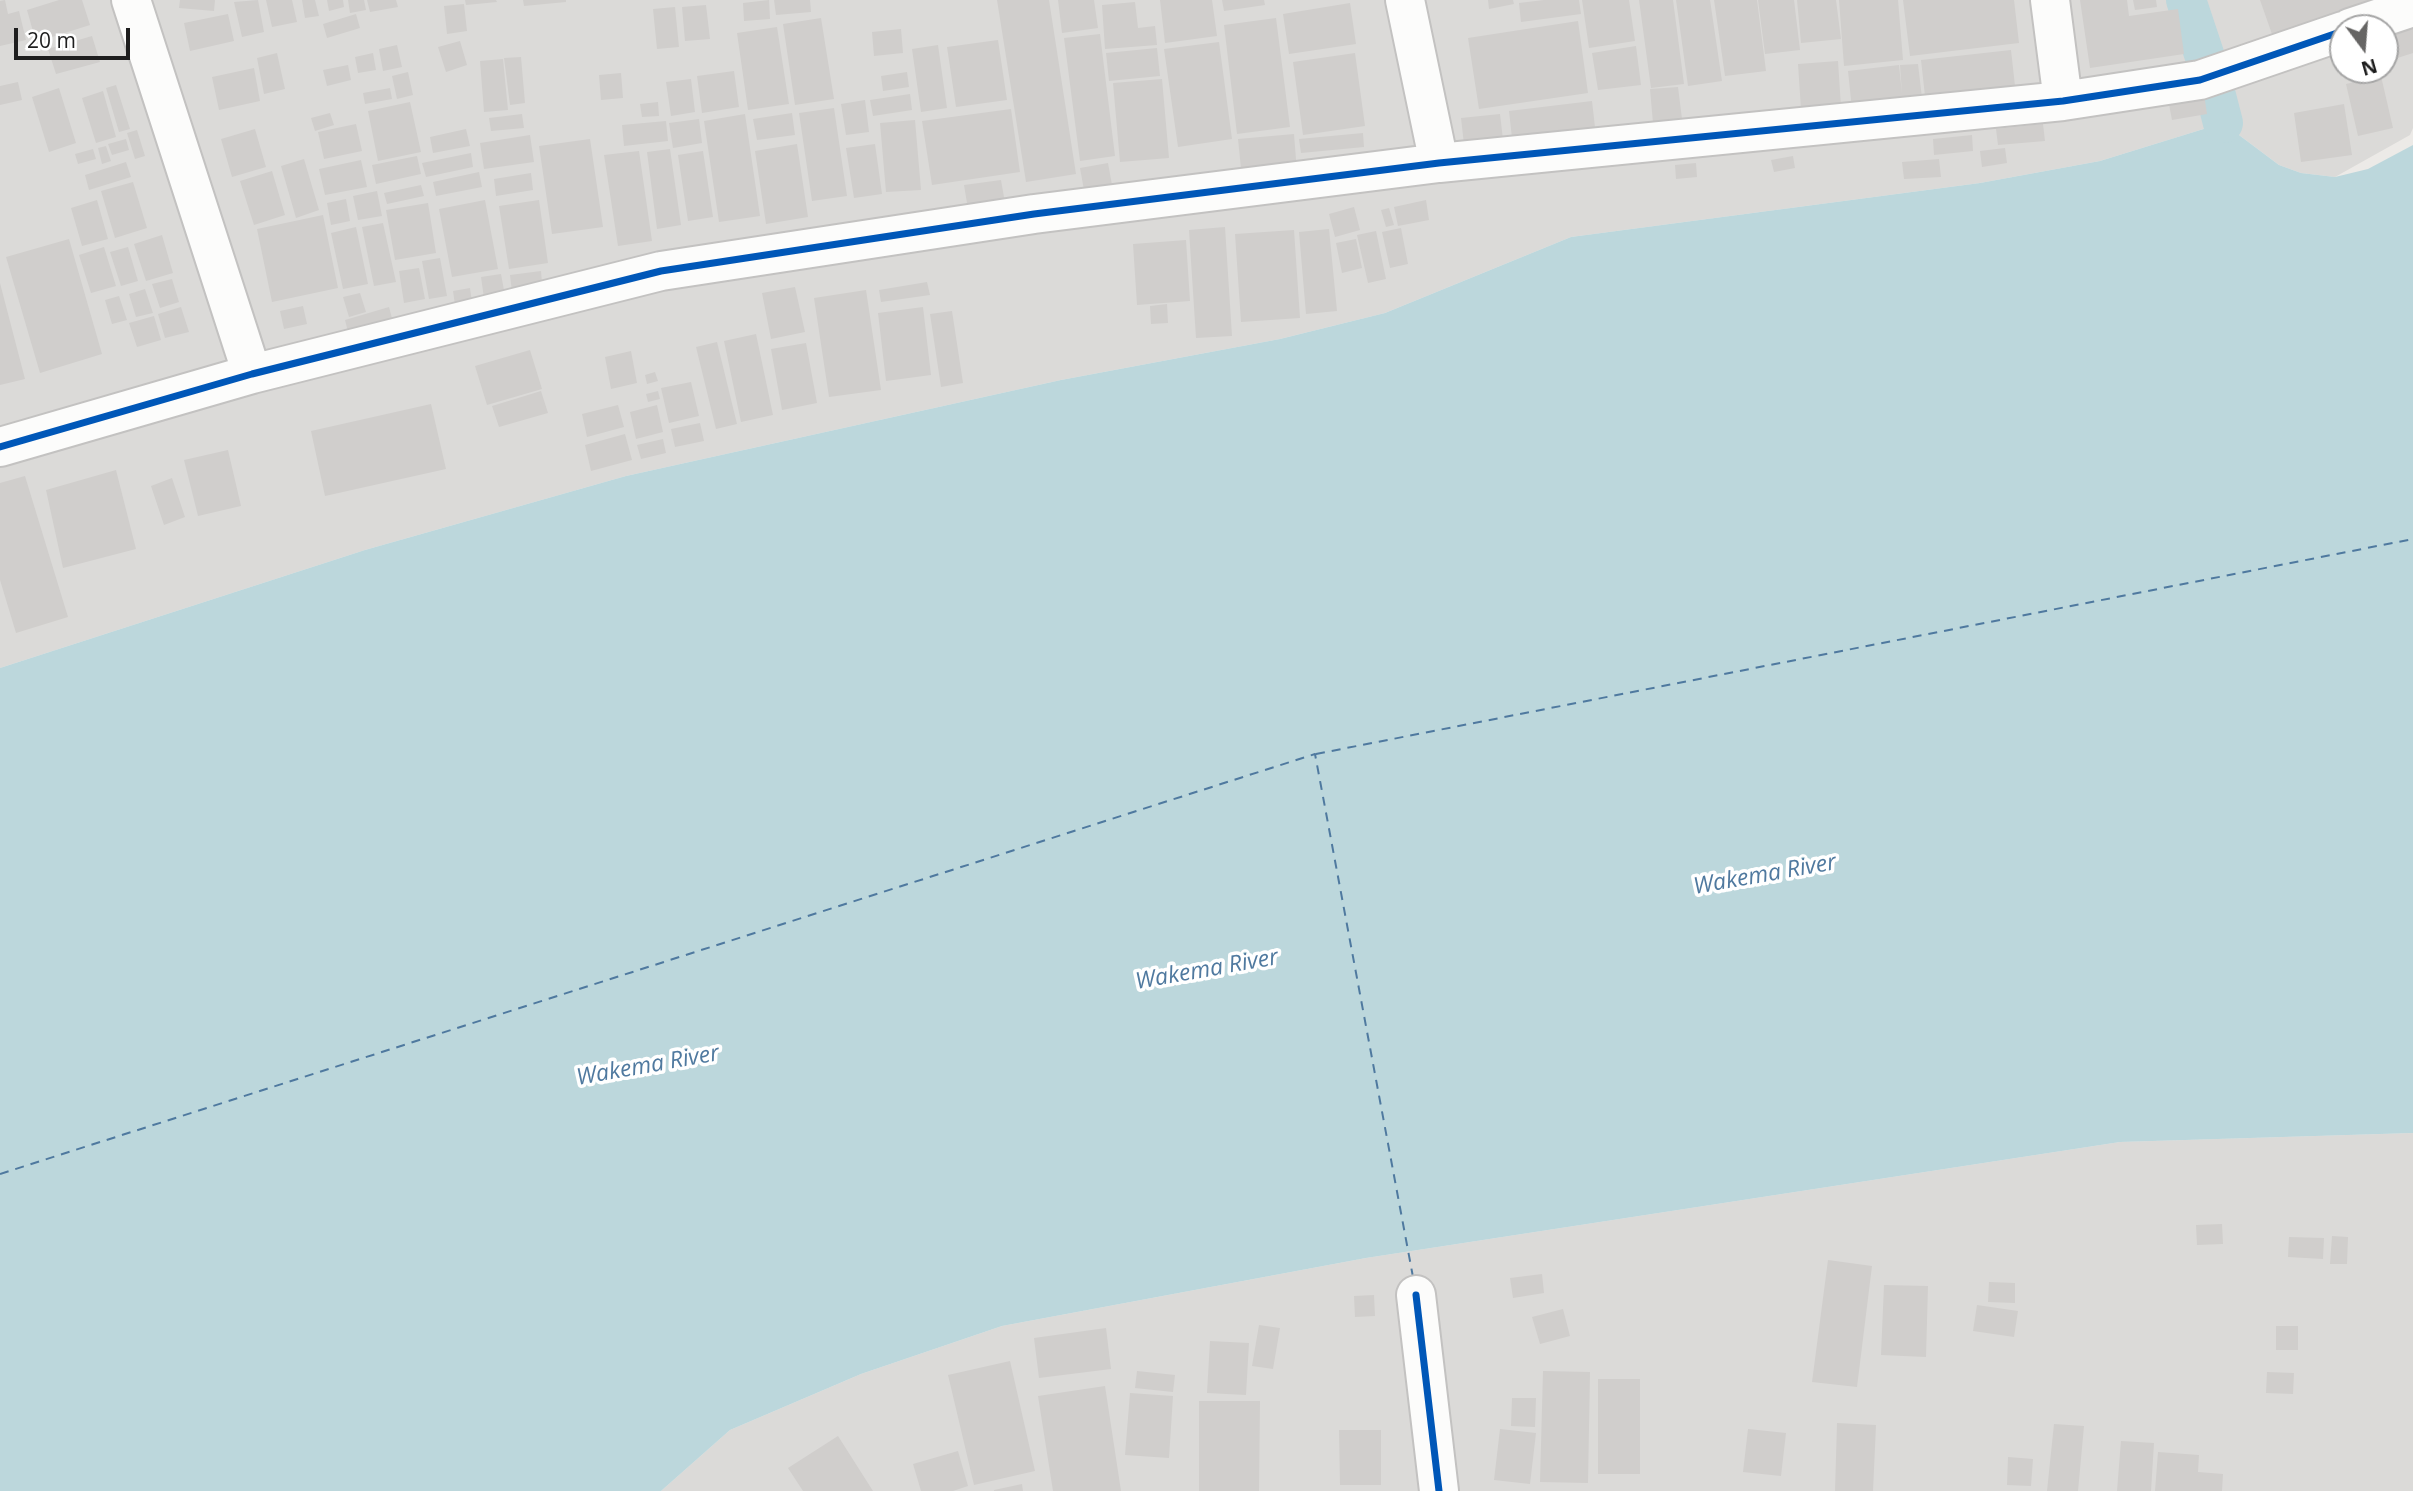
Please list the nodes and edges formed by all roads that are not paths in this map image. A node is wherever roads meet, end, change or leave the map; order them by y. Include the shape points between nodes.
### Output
1 (131, 0) edge
2 (1405, 0) edge
3 (2050, 0) edge
4 (2413, 6) edge
5 (2390, 14) edge
6 (2329, 35) edge
7 (2063, 101) junction
8 (1438, 163) junction
9 (252, 374) junction
10 (0, 447) edge
11 (1416, 1295) dead end
12 (1439, 1491) edge

1 - 9 street
2 - 8 street
3 - 7 street
4 - 5 street
6 - 7 street via 2200,79
7 - 8 street
8 - 9 street via 1034,214 661,271
9 - 10 street
11 - 12 street

